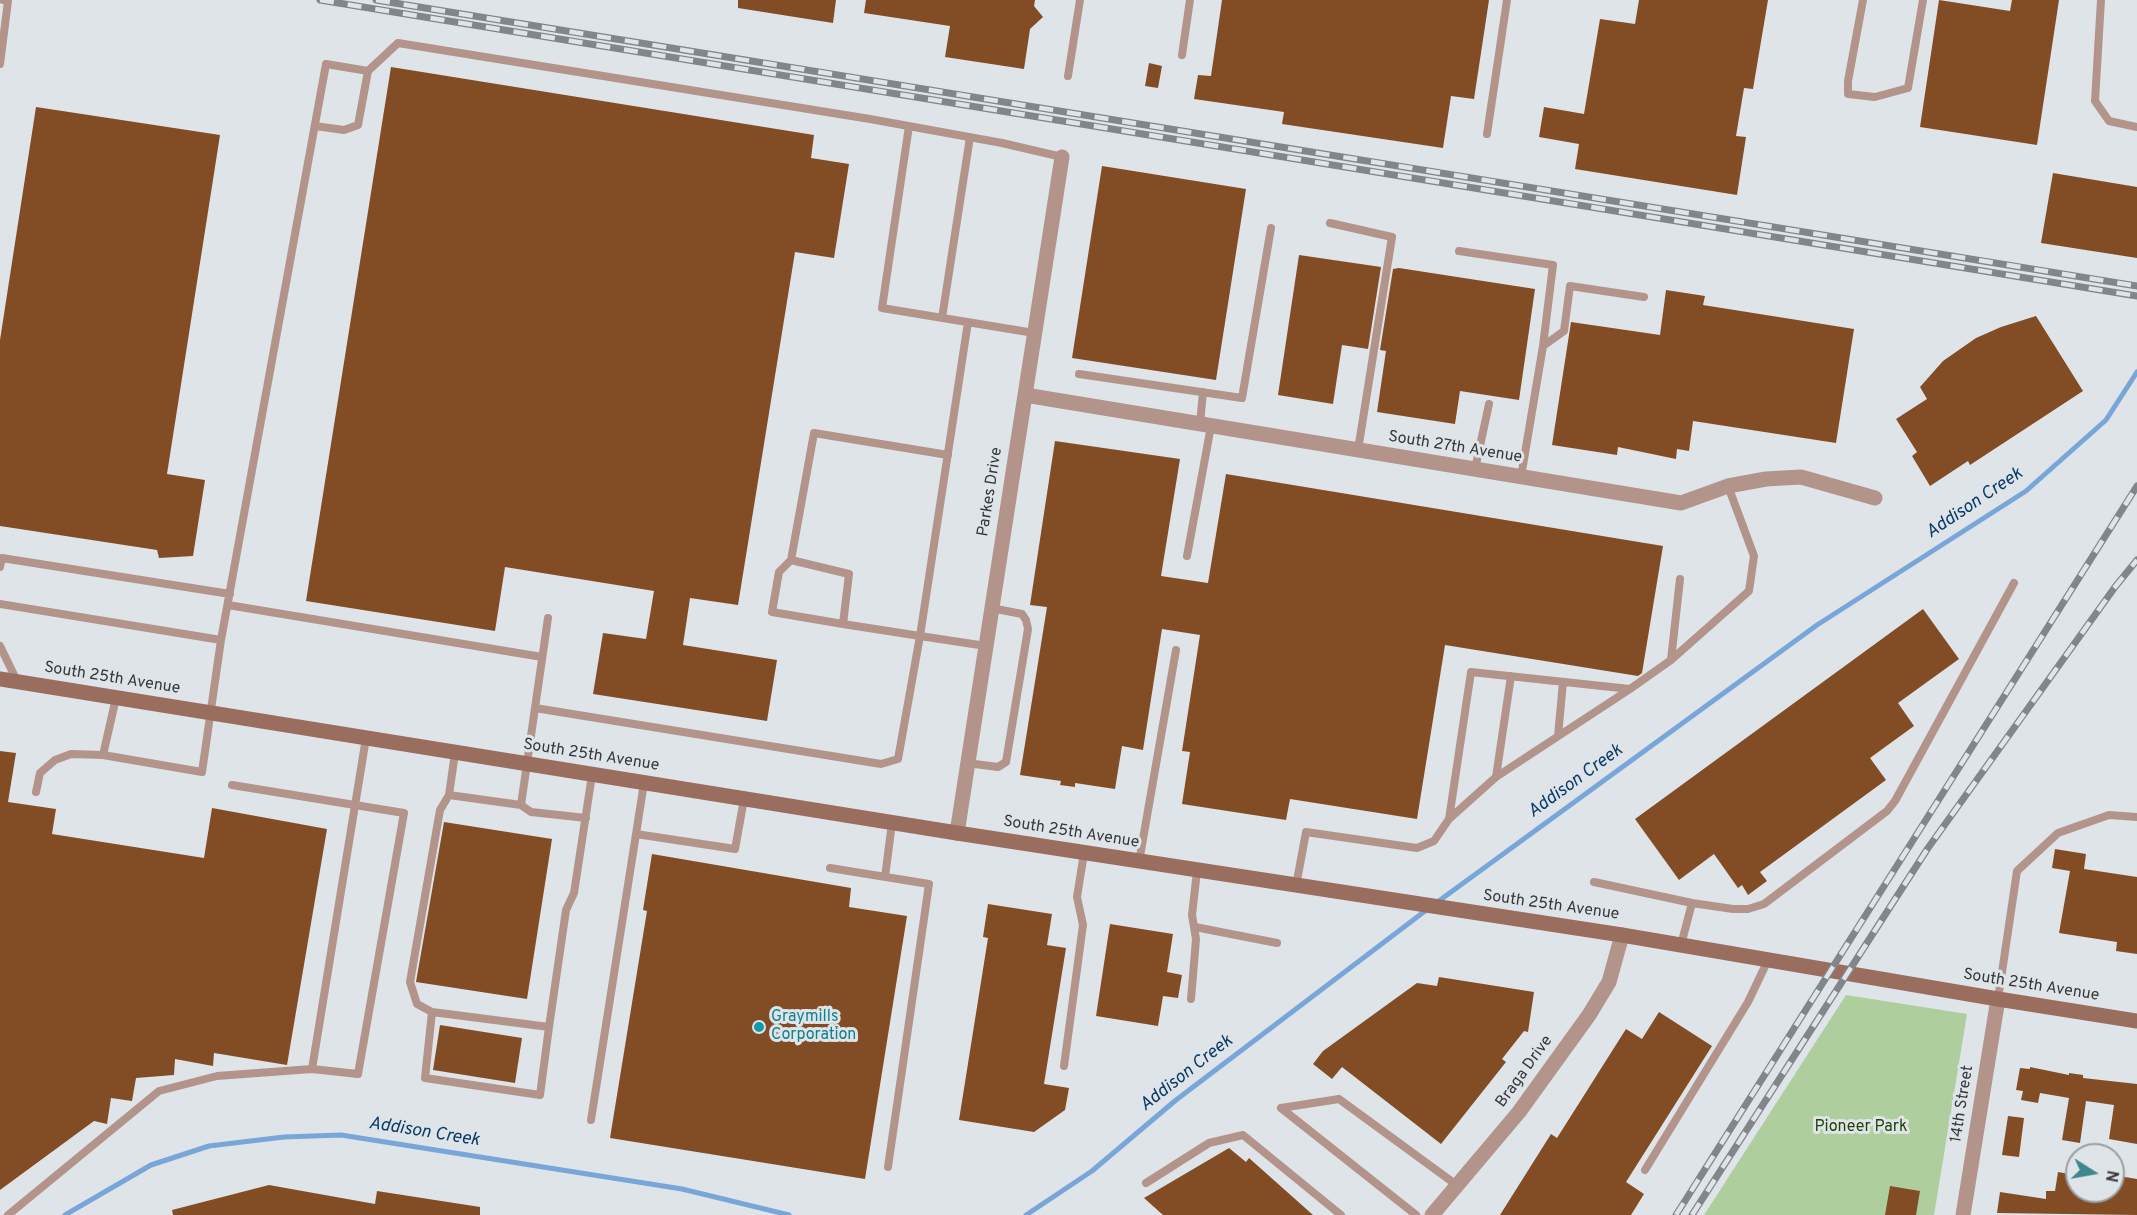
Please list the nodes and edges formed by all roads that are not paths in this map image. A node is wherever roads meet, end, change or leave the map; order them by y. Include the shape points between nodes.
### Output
1 (3, 0) edge
2 (1080, 0) edge
3 (1190, 0) edge
4 (1508, 0) edge
5 (1863, 0) edge
6 (1923, 0) edge
7 (2101, 0) edge
8 (2, 35) edge
9 (1182, 55) dead end
10 (0, 64) edge
11 (368, 71) junction
12 (1068, 76) dead end
13 (315, 126) junction
14 (909, 126) junction
15 (2137, 127) edge
16 (1487, 134) dead end
17 (970, 137) junction
18 (1062, 157) joint
19 (1330, 223) dead end
20 (1271, 228) dead end
21 (1459, 251) dead end
22 (1644, 297) dead end
23 (942, 318) junction
24 (968, 322) junction
25 (1034, 333) junction
26 (1542, 346) junction
27 (1079, 374) dead end
28 (1203, 392) junction
29 (1025, 395) junction
30 (1489, 404) dead end
31 (1206, 425) junction
32 (1358, 450) junction
33 (948, 455) junction
34 (1475, 469) junction
35 (1521, 477) junction
36 (1728, 486) junction
37 (1875, 498) dead end
38 (1187, 556) dead end
39 (790, 560) junction
40 (0, 567) edge
41 (1680, 579) dead end
42 (2014, 583) dead end
43 (230, 594) junction
44 (0, 604) edge
45 (228, 605) junction
46 (992, 608) junction
47 (548, 618) dead end
48 (843, 624) junction
49 (920, 636) junction
50 (221, 640) junction
51 (0, 646) edge
52 (986, 646) junction
53 (1176, 650) dead end
54 (542, 657) junction
55 (1671, 660) junction
56 (1511, 676) junction
57 (0, 679) edge
58 (18, 682) junction
59 (1563, 682) junction
60 (1630, 689) junction
61 (116, 698) junction
62 (535, 708) junction
63 (210, 713) junction
64 (1558, 736) junction
65 (366, 738) junction
66 (455, 753) junction
67 (104, 755) junction
68 (967, 763) junction
69 (526, 764) junction
70 (592, 775) junction
71 (1496, 777) junction
72 (644, 783) junction
73 (232, 785) dead end
74 (36, 792) dead end
75 (449, 795) junction
76 (744, 799) junction
77 (354, 804) junction
78 (521, 806) junction
79 (2137, 817) edge
80 (586, 818) junction
81 (1449, 819) junction
82 (892, 823) junction
83 (957, 833) junction
84 (636, 834) junction
85 (1084, 853) junction
86 (1139, 862) junction
87 (830, 868) dead end
88 (1197, 871) junction
89 (885, 877) junction
90 (1594, 882) dead end
91 (1296, 886) junction
92 (1692, 903) junction
93 (1195, 927) junction
94 (1622, 935) junction
95 (1277, 943) dead end
96 (1681, 945) junction
97 (1768, 960) junction
98 (1191, 999) dead end
99 (1998, 999) junction
100 (432, 1012) junction
101 (2137, 1021) edge
102 (549, 1027) junction
103 (1064, 1066) dead end
104 (312, 1069) junction
105 (591, 1120) dead end
106 (888, 1167) dead end
107 (1645, 1170) dead end
108 (1146, 1184) dead end
109 (1458, 1186) junction
110 (8, 1215) edge
111 (1341, 1215) edge
112 (1416, 1215) edge
113 (1433, 1215) edge
114 (1963, 1215) edge

1 - 8 lane via 8,1
2 - 12 lane
3 - 9 lane
4 - 16 lane
5 - 6 lane via 1848,94 1875,97 1908,88
7 - 15 lane via 2095,101 2109,121
8 - 10 lane
11 - 13 lane via 358,125 344,130
11 - 13 lane via 326,64
11 - 14 lane via 398,43
13 - 43 lane
14 - 17 lane
14 - 23 lane via 882,308
17 - 18 lane
17 - 23 lane
18 - 25 street, Parkes Drive
19 - 32 lane via 1392,237
20 - 28 lane via 1242,398
21 - 26 lane via 1553,265
22 - 26 lane via 1570,286 1564,331
23 - 24 lane
24 - 25 lane
24 - 33 lane
25 - 29 street, Parkes Drive
26 - 35 lane
27 - 28 lane
28 - 31 lane
29 - 31 street, South 27th Avenue
29 - 46 street, Parkes Drive
30 - 34 lane
31 - 32 street, South 27th Avenue
31 - 38 lane
32 - 34 street, South 27th Avenue
33 - 39 lane via 814,434
33 - 49 lane
34 - 35 street, South 27th Avenue
35 - 36 street, South 27th Avenue via 1681,503
36 - 37 street, South 27th Avenue via 1766,478 1801,477
36 - 55 lane via 1754,556 1749,591
39 - 48 lane via 849,574
39 - 48 lane via 779,572 772,612
40 - 43 lane via 2,558
41 - 55 lane
42 - 92 lane via 1887,812 1764,904 1740,909
43 - 45 lane
44 - 50 lane
45 - 50 lane
45 - 54 lane
46 - 52 street, Parkes Drive
46 - 68 lane via 1022,614 1028,629 1006,762 998,767
47 - 54 lane
48 - 49 lane
49 - 52 lane
49 - 62 lane via 898,759 881,764
50 - 63 lane
51 - 58 lane
52 - 68 street, Parkes Drive
53 - 86 lane
54 - 62 lane
55 - 60 lane
56 - 59 lane
56 - 71 lane
56 - 81 lane via 1471,672
57 - 58 main road, South 25th Avenue
58 - 61 main road, South 25th Avenue
59 - 60 lane
59 - 64 lane
60 - 64 lane
61 - 63 main road, South 25th Avenue
61 - 67 lane
62 - 69 lane
63 - 65 main road, South 25th Avenue
63 - 67 lane via 202,772
64 - 71 lane
65 - 66 main road, South 25th Avenue
65 - 77 lane
66 - 69 main road, South 25th Avenue
66 - 75 lane
67 - 74 lane via 71,754 54,760 40,772
68 - 83 street, Parkes Drive
69 - 70 main road, South 25th Avenue
69 - 78 lane
70 - 72 main road, South 25th Avenue
70 - 80 lane
71 - 81 lane
72 - 76 main road, South 25th Avenue
72 - 84 lane
73 - 77 lane
75 - 78 lane
75 - 100 lane via 440,810 410,982 417,1004
76 - 82 main road, South 25th Avenue
76 - 84 lane via 735,849
77 - 104 lane
77 - 104 lane via 404,813 358,1074
78 - 80 lane via 531,812
79 - 99 lane via 2109,815 2058,833 2017,871
80 - 102 lane via 574,893 566,910
81 - 91 lane via 1434,841 1417,848 1306,832
82 - 83 main road, South 25th Avenue
82 - 89 lane
83 - 85 main road, South 25th Avenue
84 - 105 lane
85 - 86 main road, South 25th Avenue
85 - 103 lane via 1077,897 1083,925
86 - 88 main road, South 25th Avenue
87 - 89 lane
88 - 91 main road, South 25th Avenue
88 - 93 lane via 1192,915
89 - 106 lane via 928,884
90 - 92 lane
91 - 94 main road, South 25th Avenue
92 - 96 lane
93 - 95 lane
93 - 98 lane
94 - 96 main road, South 25th Avenue
94 - 109 street, Braga Drive via 1610,982 1589,1015 1519,1112
96 - 97 main road, South 25th Avenue
97 - 99 main road, South 25th Avenue
97 - 107 lane via 1748,1002
99 - 101 main road, South 25th Avenue
99 - 114 street, 14th Street
100 - 102 lane
100 - 102 lane via 425,1078 540,1095
104 - 110 lane via 217,1076 159,1091
108 - 111 lane via 1209,1143 1243,1135
109 - 112 lane via 1340,1099 1281,1108
109 - 113 street, Braga Drive

